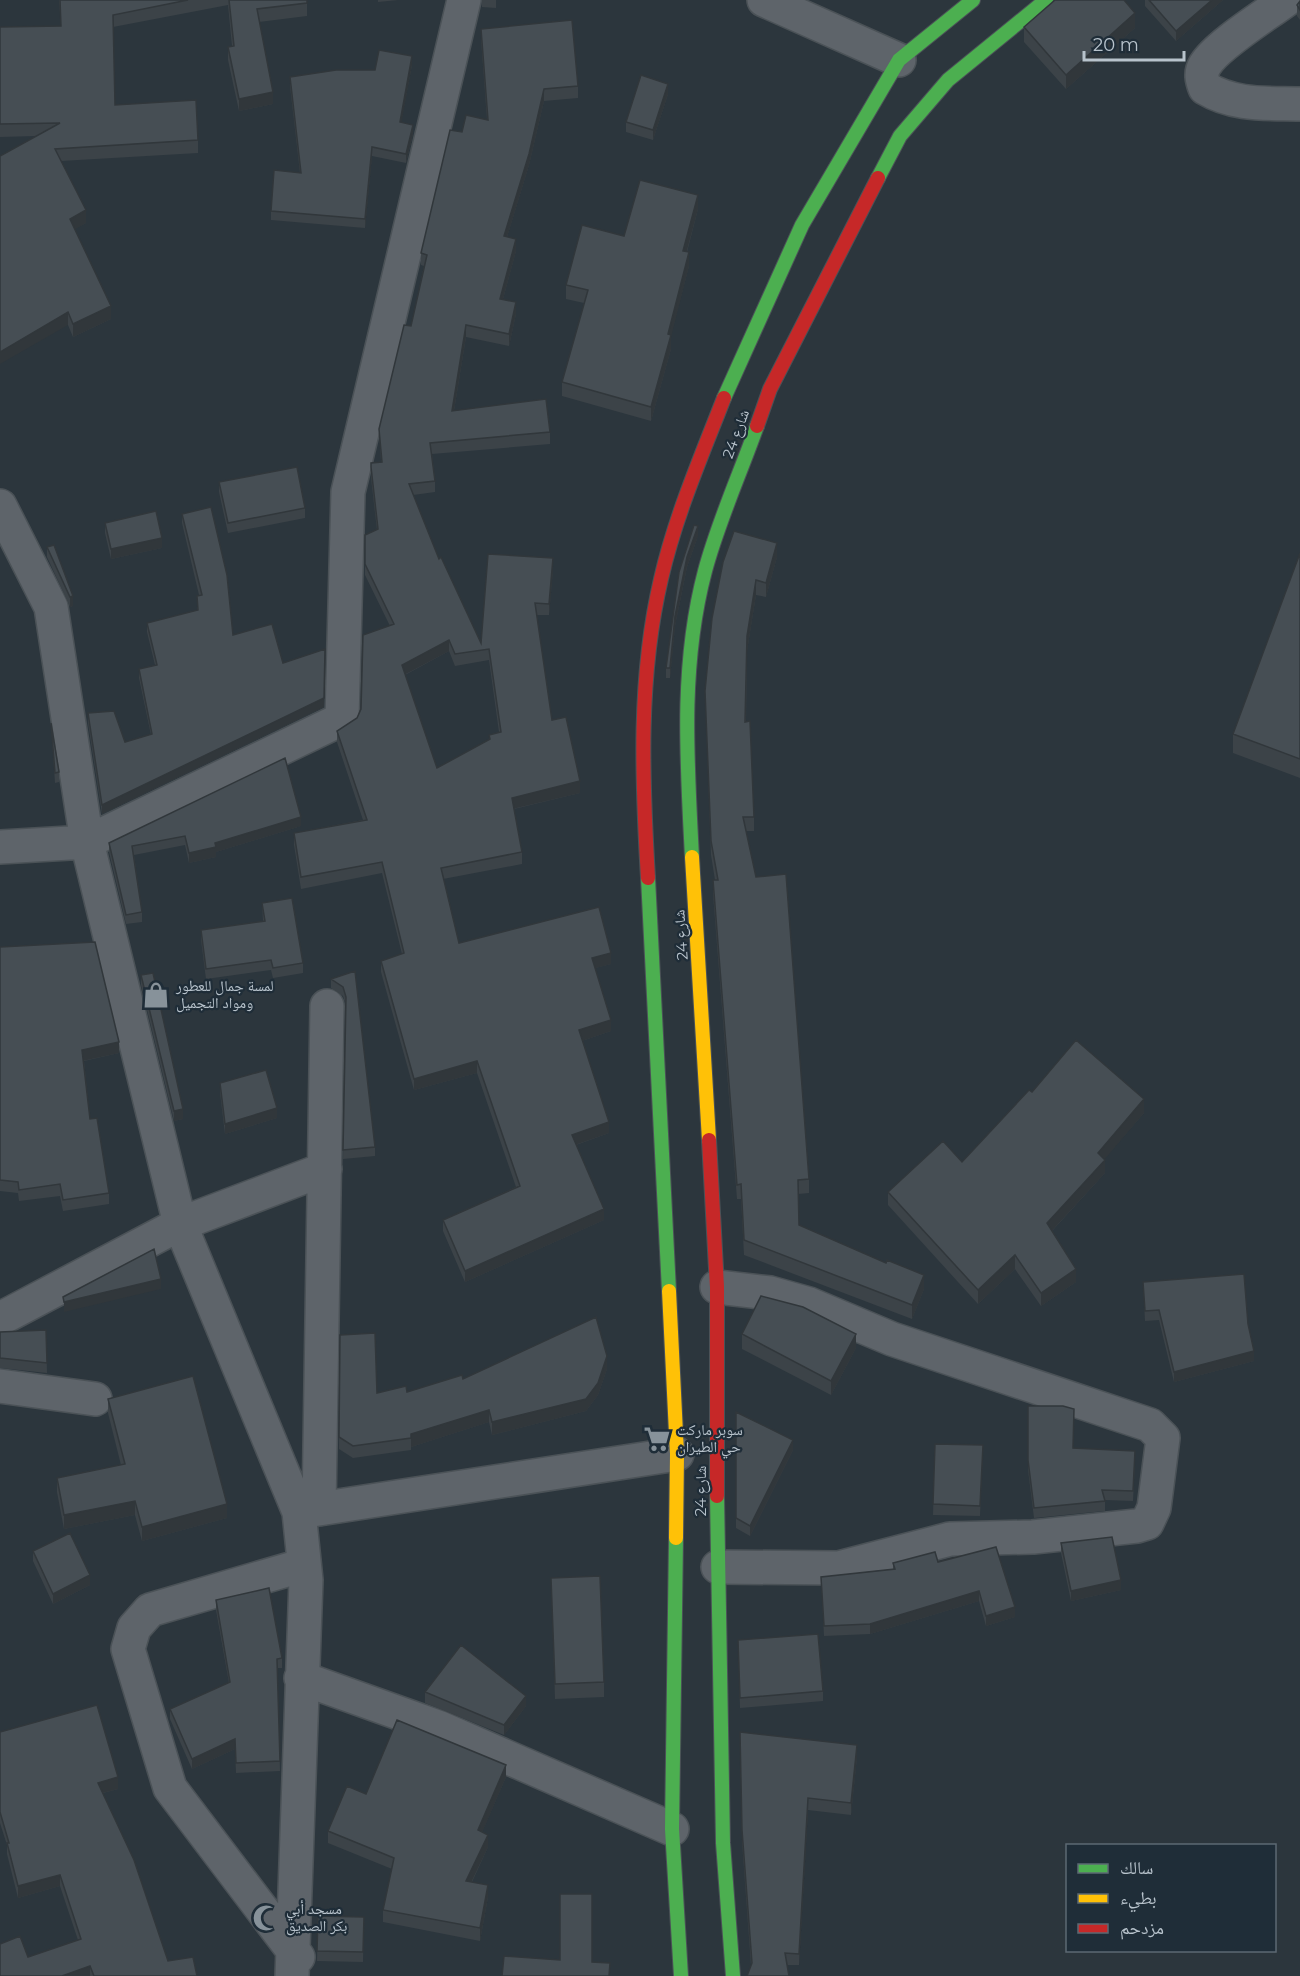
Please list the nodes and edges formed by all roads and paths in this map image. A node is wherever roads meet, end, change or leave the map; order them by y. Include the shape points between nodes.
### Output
1 (464, 0) edge
2 (764, 0) edge
3 (973, 0) edge
4 (1047, 0) edge
5 (1286, 0) edge
6 (899, 60) junction
7 (1300, 104) edge
8 (0, 506) edge
9 (87, 842) junction
10 (0, 847) edge
11 (327, 1006) dead end
12 (325, 1169) junction
13 (180, 1224) junction
14 (717, 1287) junction
15 (0, 1319) edge
16 (0, 1386) edge
17 (94, 1399) dead end
18 (677, 1454) junction
19 (309, 1510) junction
20 (304, 1565) junction
21 (718, 1567) junction
22 (301, 1678) junction
23 (672, 1829) junction
24 (292, 1964) edge
25 (315, 1976) edge
26 (681, 1976) edge
27 (733, 1976) edge

1 - 9 street via 348,492 342,719
2 - 6 street
3 - 6 street, شارع 24
4 - 14 street, شارع 24 via 948,80 900,136 770,389 705,571 693,630 687,729
5 - 7 street via 1228,43 1205,64 1201,76 1205,88 1218,96 1243,103
6 - 18 street, شارع 24 via 802,225 733,376 693,477 660,578 649,648 644,788
8 - 9 street via 51,607
9 - 10 street
9 - 13 street
11 - 12 street
12 - 13 street
12 - 19 street
13 - 15 street
13 - 19 street
14 - 21 street, شارع 24
14 - 21 street via 770,1293 809,1304 892,1339 1150,1425 1163,1438 1154,1508 1147,1523 1137,1526 1033,1537 950,1539 839,1568
16 - 17 street
18 - 19 street
18 - 23 street, شارع 24
19 - 20 street
20 - 22 street
20 - 24 street via 150,1610 134,1628 129,1649 170,1788 248,1888
21 - 27 street, شارع 24 via 723,1843
22 - 23 street via 438,1727
22 - 24 street
23 - 26 street, شارع 24
24 - 25 street

